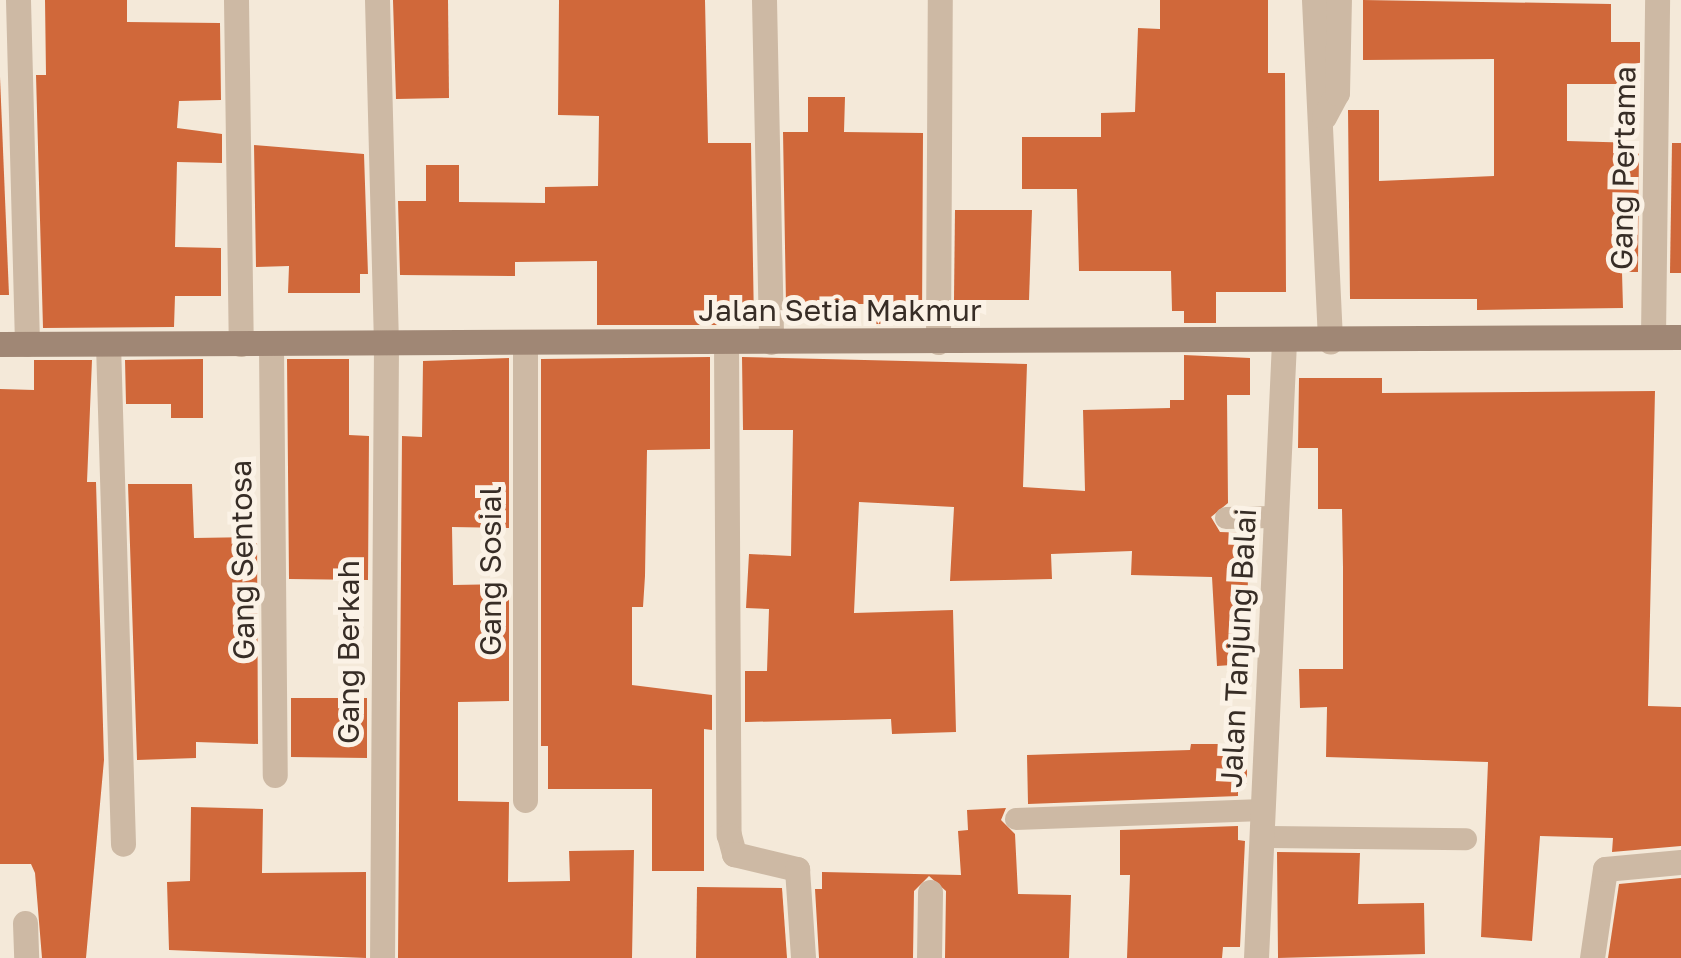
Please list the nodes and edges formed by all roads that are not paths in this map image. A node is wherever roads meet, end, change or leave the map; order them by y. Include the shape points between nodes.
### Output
1 (18, 0) edge
2 (236, 0) edge
3 (376, 0) edge
4 (764, 0) edge
5 (940, 0) edge
6 (1314, 0) edge
7 (1339, 0) edge
8 (1657, 0) edge
9 (1324, 117) junction
10 (1681, 336) edge
11 (1653, 337) junction
12 (726, 342) junction
13 (771, 342) junction
14 (938, 342) junction
15 (1284, 342) junction
16 (1330, 342) junction
17 (524, 343) junction
18 (0, 344) edge
19 (28, 344) junction
20 (108, 344) junction
21 (240, 344) junction
22 (271, 345) junction
23 (386, 346) junction
24 (1276, 517) junction
25 (1226, 518) dead end
26 (276, 774) dead end
27 (524, 800) dead end
28 (1263, 810) junction
29 (1016, 819) dead end
30 (1261, 836) junction
31 (1466, 839) dead end
32 (124, 844) dead end
33 (1681, 862) edge
34 (930, 892) dead end
35 (25, 923) dead end
36 (26, 958) edge
37 (382, 958) edge
38 (803, 958) edge
39 (929, 958) edge
40 (1256, 958) edge
41 (1592, 958) edge

1 - 19 street
2 - 21 street
3 - 23 street, Gang Berkah
4 - 13 street
5 - 14 street
6 - 9 street via 1313,92
7 - 9 street via 1337,92
8 - 11 street, Gang Pertama
9 - 16 street
10 - 11 main road, Jalan Setia Makmur
11 - 16 main road, Jalan Setia Makmur
12 - 13 main road, Jalan Setia Makmur
12 - 17 main road, Jalan Setia Makmur
12 - 38 street via 729,835 734,854 798,869
13 - 14 main road, Jalan Setia Makmur
14 - 15 main road, Jalan Setia Makmur
15 - 16 main road, Jalan Setia Makmur
15 - 24 street, Jalan Tanjung Balai
17 - 23 main road, Jalan Setia Makmur
17 - 27 street, Gang Sosial
18 - 19 main road, Jalan Setia Makmur
19 - 20 main road, Jalan Setia Makmur
20 - 21 main road, Jalan Setia Makmur
20 - 32 street
21 - 22 main road, Jalan Setia Makmur
22 - 23 main road, Jalan Setia Makmur
22 - 26 street, Gang Sentosa
23 - 37 street, Gang Berkah
24 - 25 lane
24 - 28 street, Jalan Tanjung Balai
28 - 29 lane
28 - 30 street, Jalan Tanjung Balai
30 - 31 lane
30 - 40 street, Jalan Tanjung Balai
33 - 41 street via 1630,861 1598,877
34 - 39 street
35 - 36 street

